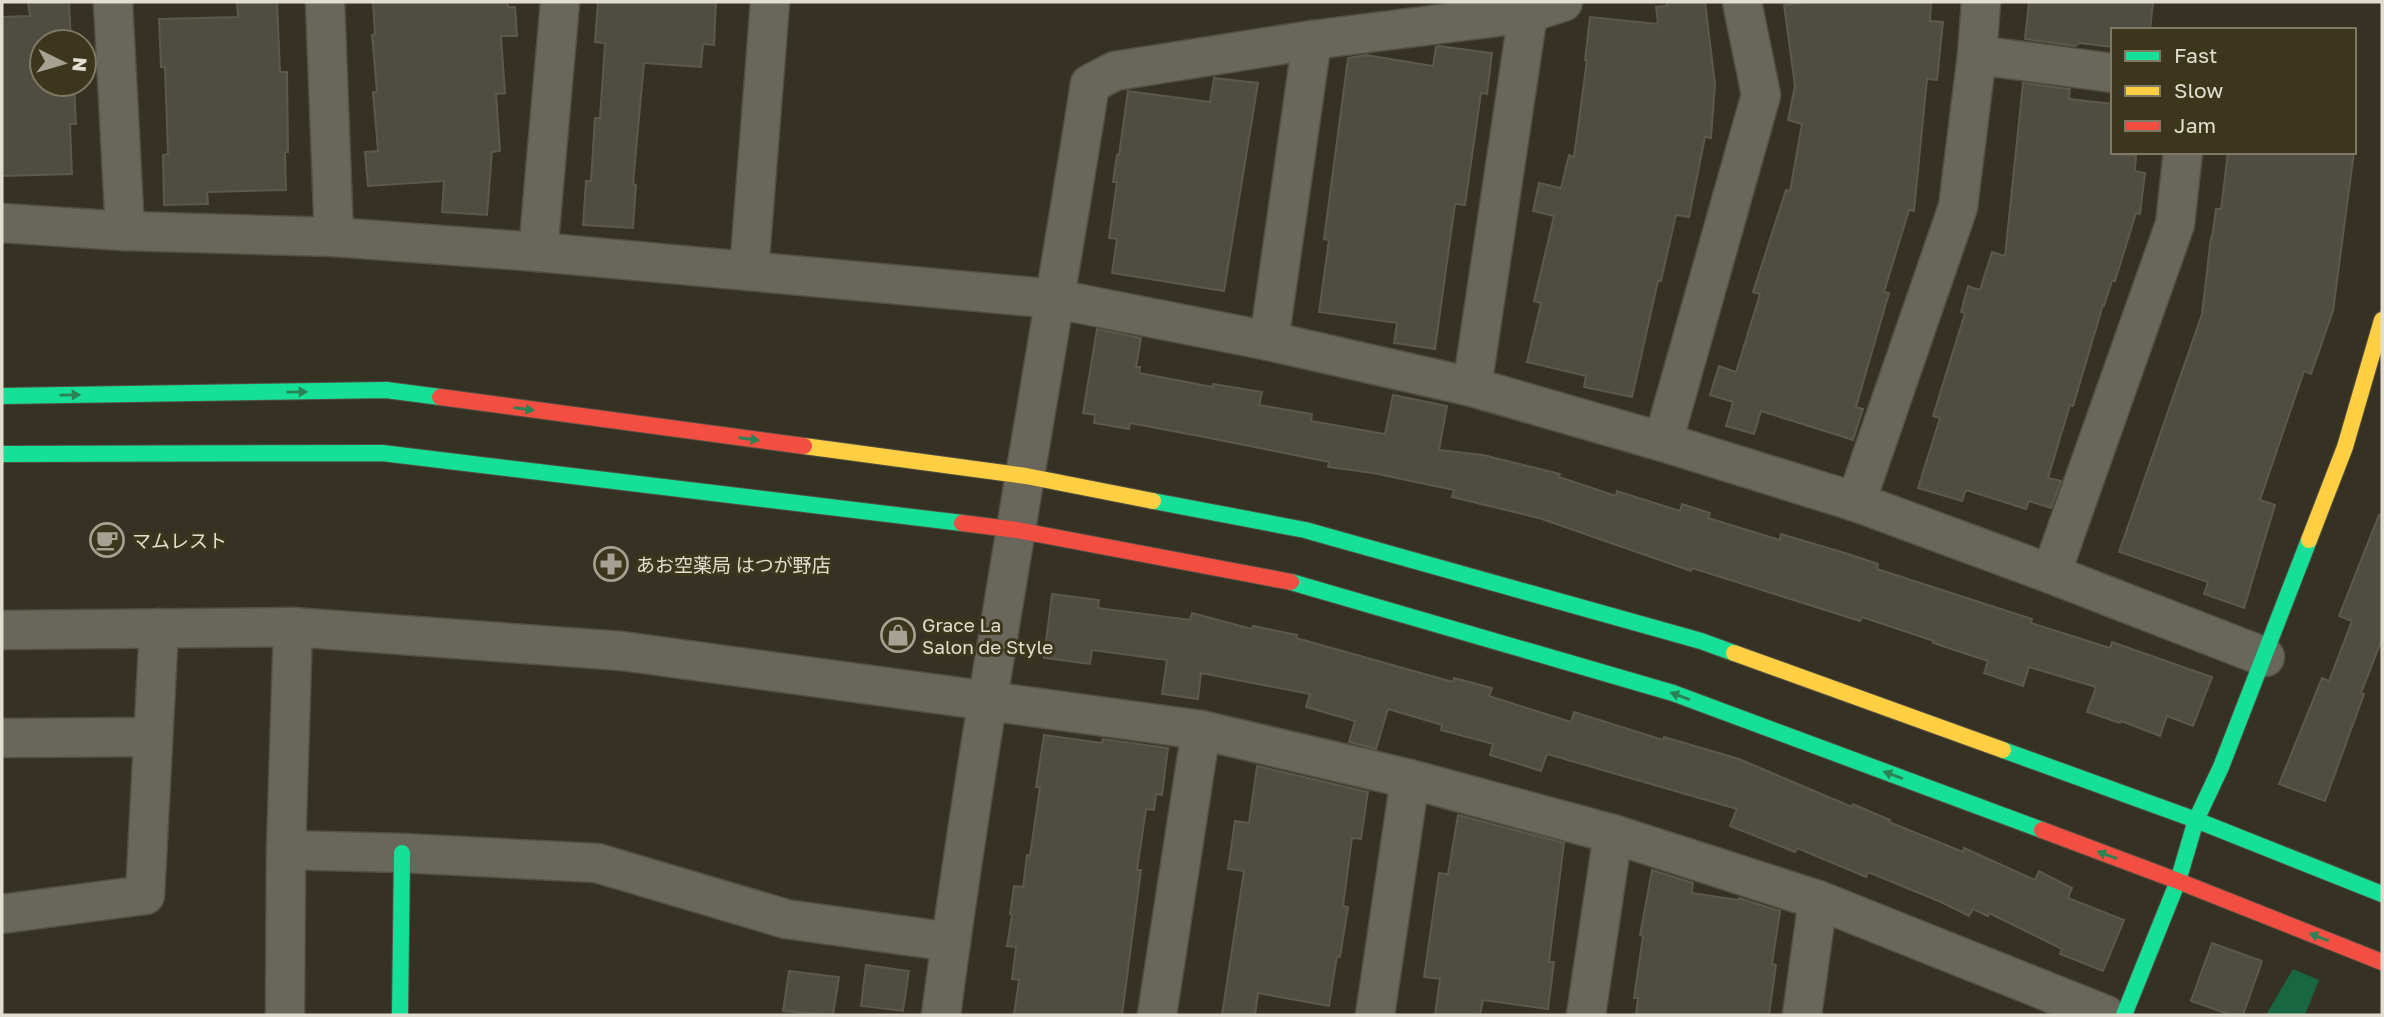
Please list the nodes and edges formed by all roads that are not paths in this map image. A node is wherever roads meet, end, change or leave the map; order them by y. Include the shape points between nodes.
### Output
1 (113, 2) edge
2 (325, 2) edge
3 (560, 2) edge
4 (770, 2) edge
5 (1742, 2) edge
6 (1981, 2) edge
7 (1545, 7) edge
8 (1312, 40) junction
9 (1977, 55) junction
10 (2111, 73) edge
11 (2183, 154) edge
12 (2, 223) edge
13 (124, 231) junction
14 (334, 237) junction
15 (538, 252) junction
16 (749, 271) junction
17 (1056, 299) junction
18 (2382, 320) edge
19 (1269, 341) junction
20 (1472, 387) junction
21 (2, 396) edge
22 (1663, 442) junction
23 (2, 454) edge
24 (1026, 476) junction
25 (1856, 502) junction
26 (1017, 530) junction
27 (2051, 574) junction
28 (293, 627) junction
29 (159, 628) junction
30 (2, 630) edge
31 (2264, 657) junction
32 (986, 702) junction
33 (1201, 730) junction
34 (153, 737) junction
35 (2, 738) edge
36 (1410, 779) junction
37 (2196, 820) junction
38 (1613, 834) junction
39 (286, 850) junction
40 (402, 853) junction
41 (2178, 881) junction
42 (2382, 894) edge
43 (1818, 900) junction
44 (2, 914) edge
45 (951, 942) junction
46 (2382, 962) edge
47 (285, 1015) edge
48 (400, 1015) edge
49 (941, 1015) edge
50 (1157, 1015) edge
51 (1375, 1015) edge
52 (1586, 1015) edge
53 (1802, 1015) edge
54 (2106, 1015) edge
55 (2124, 1015) edge

1 - 13 street
2 - 14 street
3 - 15 street
4 - 16 street
5 - 22 street via 1761,95
6 - 9 street
7 - 8 street
7 - 20 street
8 - 17 street via 1115,71 1090,84
8 - 19 street
9 - 10 street
9 - 25 street via 1958,207
11 - 27 street via 2175,224
12 - 13 street
13 - 14 street
14 - 15 street
15 - 16 street
16 - 17 street
17 - 19 street
17 - 24 street
18 - 31 street via 2346,447
19 - 20 street
20 - 22 street
21 -> 24 street via 386,390
22 - 25 street
23 - 26 street via 382,453
24 - 26 street
24 - 37 street via 1305,530 1701,641
25 - 27 street
26 - 32 street
41 -> 26 street via 1660,690 1287,580
27 - 31 street
28 - 29 street
28 - 32 street via 622,651
28 - 39 street
29 - 30 street
29 - 34 street
31 - 37 street
32 - 33 street
32 - 45 street
33 - 36 street
33 - 50 street
34 - 35 street
34 - 44 street via 145,895
36 - 38 street
36 - 51 street
37 - 41 street
37 - 42 street
38 - 43 street
38 - 52 street
39 - 40 street
39 - 47 street
40 - 45 street via 597,863 786,919
40 - 48 street
46 -> 41 street
41 - 55 street
43 - 53 street
43 - 54 street
45 - 49 street

